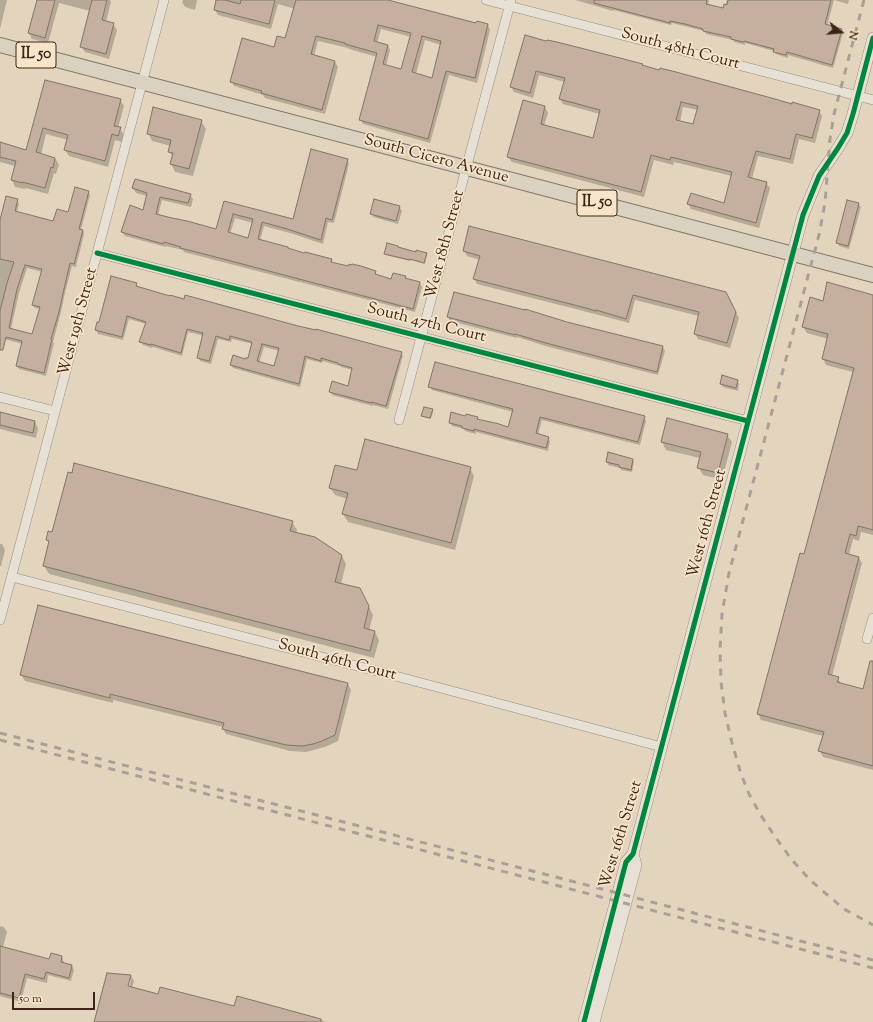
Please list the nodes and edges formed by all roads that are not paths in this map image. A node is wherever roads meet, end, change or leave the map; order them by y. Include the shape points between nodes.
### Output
1 (164, 0) edge
2 (486, 0) edge
3 (510, 3) edge
4 (873, 38) edge
5 (0, 45) edge
6 (142, 83) junction
7 (858, 96) junction
8 (873, 100) edge
9 (466, 168) junction
10 (97, 253) junction
11 (792, 254) junction
12 (873, 275) edge
13 (421, 336) junction
14 (0, 396) edge
15 (55, 411) junction
16 (399, 420) dead end
17 (748, 421) junction
18 (12, 577) junction
19 (873, 618) edge
20 (0, 620) edge
21 (868, 639) dead end
22 (662, 747) junction
23 (633, 854) junction
24 (584, 1022) edge
25 (594, 1022) edge

1 - 6 street, West 19th Street
2 - 3 street, South 48th Court
3 - 7 street, South 48th Court
3 - 9 street, West 18th Street
4 - 7 street, West 16th Street
5 - 6 main road, South Cicero Avenue / IL 50
6 - 9 main road, South Cicero Avenue / IL 50
6 - 10 street, West 19th Street
7 - 8 street, South 48th Court
7 - 11 street, West 16th Street via 847,133 819,176 803,215
9 - 11 main road, South Cicero Avenue / IL 50
9 - 13 street, West 18th Street
10 - 13 street, South 47th Court
10 - 15 street, West 19th Street
11 - 12 main road, South Cicero Avenue / IL 50
11 - 17 street, West 16th Street
13 - 16 street, West 18th Street
13 - 17 street, South 47th Court
14 - 15 street
15 - 18 street, West 19th Street
17 - 22 street, West 16th Street
18 - 20 street, West 19th Street
18 - 22 street, South 46th Court
19 - 21 street
22 - 23 street, West 16th Street
23 - 24 street, West 16th Street via 626,862
23 - 25 street, West 16th Street via 636,865

